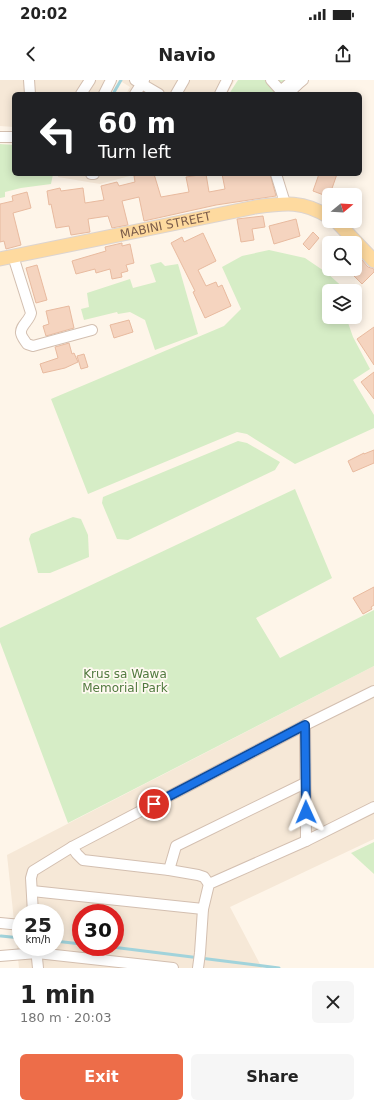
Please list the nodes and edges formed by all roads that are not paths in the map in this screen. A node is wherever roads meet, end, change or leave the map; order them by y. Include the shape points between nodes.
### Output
1 (29, 80) edge
2 (90, 80) edge
3 (111, 80) edge
4 (184, 80) edge
5 (227, 80) edge
6 (271, 80) edge
7 (140, 81) edge
8 (300, 82) edge
9 (30, 92) edge
10 (82, 92) edge
11 (105, 92) edge
12 (136, 92) edge
13 (156, 92) edge
14 (177, 92) edge
15 (221, 92) edge
16 (290, 92) edge
17 (0, 137) edge
18 (12, 137) edge
19 (277, 176) edge
20 (285, 203) junction
21 (322, 214) edge
22 (343, 228) edge
23 (13, 256) junction
24 (0, 259) edge
25 (374, 260) edge
26 (92, 330) dead end
27 (374, 691) edge
28 (305, 725) junction
29 (305, 783) junction
30 (374, 807) edge
31 (306, 841) junction
32 (72, 847) junction
33 (170, 870) junction
34 (209, 884) junction
35 (32, 891) junction
36 (33, 904) edge
37 (203, 909) junction
38 (0, 923) edge
39 (12, 924) edge
40 (12, 954) edge
41 (64, 954) edge
42 (0, 956) edge
43 (37, 956) edge
44 (199, 961) edge
45 (38, 968) edge
46 (173, 968) edge

1 - 9 street
2 - 10 street
3 - 11 street
4 - 14 street
5 - 15 street
6 - 8 street via 280,90 293,80
7 - 12 street
7 - 13 street
8 - 16 street
17 - 18 street
19 - 20 street
20 - 21 main road, MABINI STREET via 307,206
20 - 23 main road, MABINI STREET
22 - 25 main road
23 - 24 main road, MABINI STREET
23 - 26 street via 31,313 31,317 21,329 27,344 33,346
27 - 28 street
28 - 29 street
28 - 32 street
29 - 31 street
29 - 33 street via 176,846
30 - 31 street
31 - 34 street
32 - 33 street via 83,860
32 - 35 street via 33,871
33 - 34 street via 198,875
34 - 37 street
35 - 36 street
35 - 37 street
37 - 44 street
38 - 39 street
40 - 42 street
41 - 46 street
43 - 45 street

